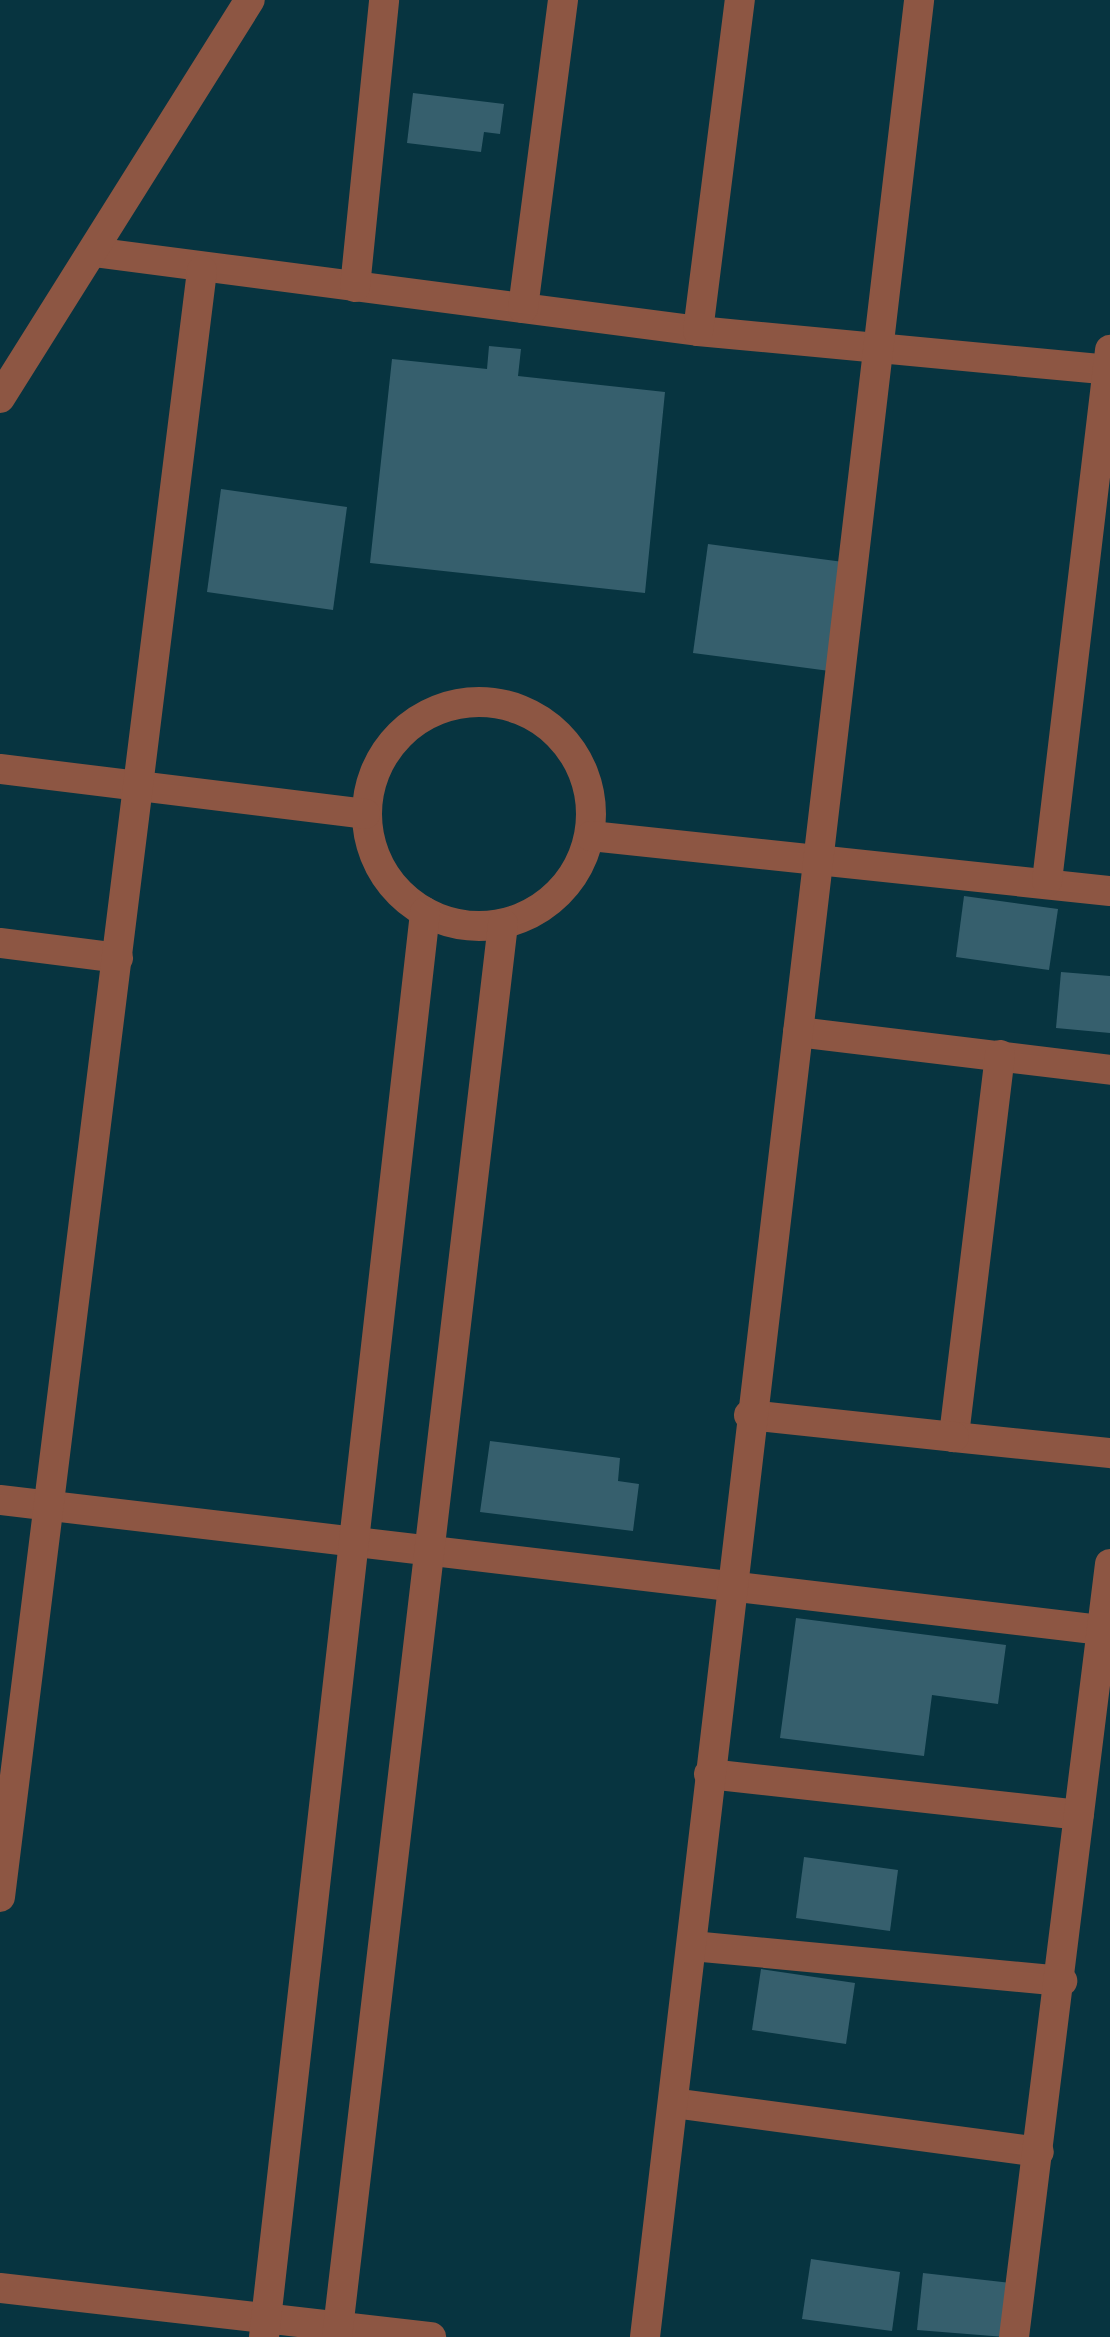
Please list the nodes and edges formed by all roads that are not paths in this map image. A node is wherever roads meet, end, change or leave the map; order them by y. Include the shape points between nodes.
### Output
1 (250, 0) edge
2 (384, 0) edge
3 (562, 0) edge
4 (740, 0) edge
5 (920, 0) edge
6 (101, 253) junction
7 (202, 270) junction
8 (355, 287) junction
9 (524, 308) junction
10 (698, 331) junction
11 (878, 346) junction
12 (1109, 360) edge
13 (0, 398) edge
14 (1102, 502) edge
15 (0, 769) edge
16 (142, 789) junction
17 (365, 814) junction
18 (591, 836) junction
19 (817, 862) junction
20 (1047, 881) junction
21 (1110, 890) edge
22 (424, 912) junction
23 (503, 924) junction
24 (0, 943) edge
25 (118, 958) junction
26 (798, 1032) junction
27 (1000, 1055) junction
28 (1110, 1070) edge
29 (749, 1415) junction
30 (954, 1437) junction
31 (1110, 1453) edge
32 (0, 1500) edge
33 (43, 1504) junction
34 (352, 1544) junction
35 (434, 1551) junction
36 (1110, 1564) edge
37 (727, 1587) junction
38 (1106, 1630) edge
39 (710, 1774) junction
40 (1079, 1815) junction
41 (0, 1898) edge
42 (692, 1946) junction
43 (1062, 1981) junction
44 (673, 2103) junction
45 (1039, 2152) junction
46 (0, 2288) edge
47 (266, 2327) edge
48 (338, 2332) edge
49 (431, 2337) edge
50 (645, 2337) edge
51 (1014, 2337) edge

1 - 6 street
2 - 8 street
3 - 9 street
4 - 10 street
5 - 11 street
6 - 7 street
6 - 13 street
7 - 8 street
7 - 16 street
8 - 9 street
9 - 10 street
10 - 11 street
11 - 12 street
11 - 19 street
12 - 14 street
14 - 20 street
15 - 16 street
16 - 17 street
16 - 25 street
17 - 18 street via 386,751 413,723 490,702 552,728 577,758
17 - 22 street via 394,887
18 - 19 street
18 - 23 street via 570,881
19 - 20 street
19 - 26 street
20 - 21 street
22 - 23 street
22 - 34 street
23 - 35 street
24 - 25 street
25 - 33 street
26 - 27 street
26 - 29 street
27 - 28 street
27 - 30 street
29 - 30 street
29 - 37 street
30 - 31 street
32 - 33 street
33 - 34 street
33 - 41 street
34 - 35 street
34 - 47 street
35 - 37 street
35 - 48 street
36 - 38 street
37 - 38 street
37 - 39 street
38 - 40 street
39 - 40 street
39 - 42 street
40 - 43 street
42 - 43 street
42 - 44 street
43 - 45 street
44 - 45 street
44 - 50 street
45 - 51 street
46 - 47 street
47 - 48 street
48 - 49 street

